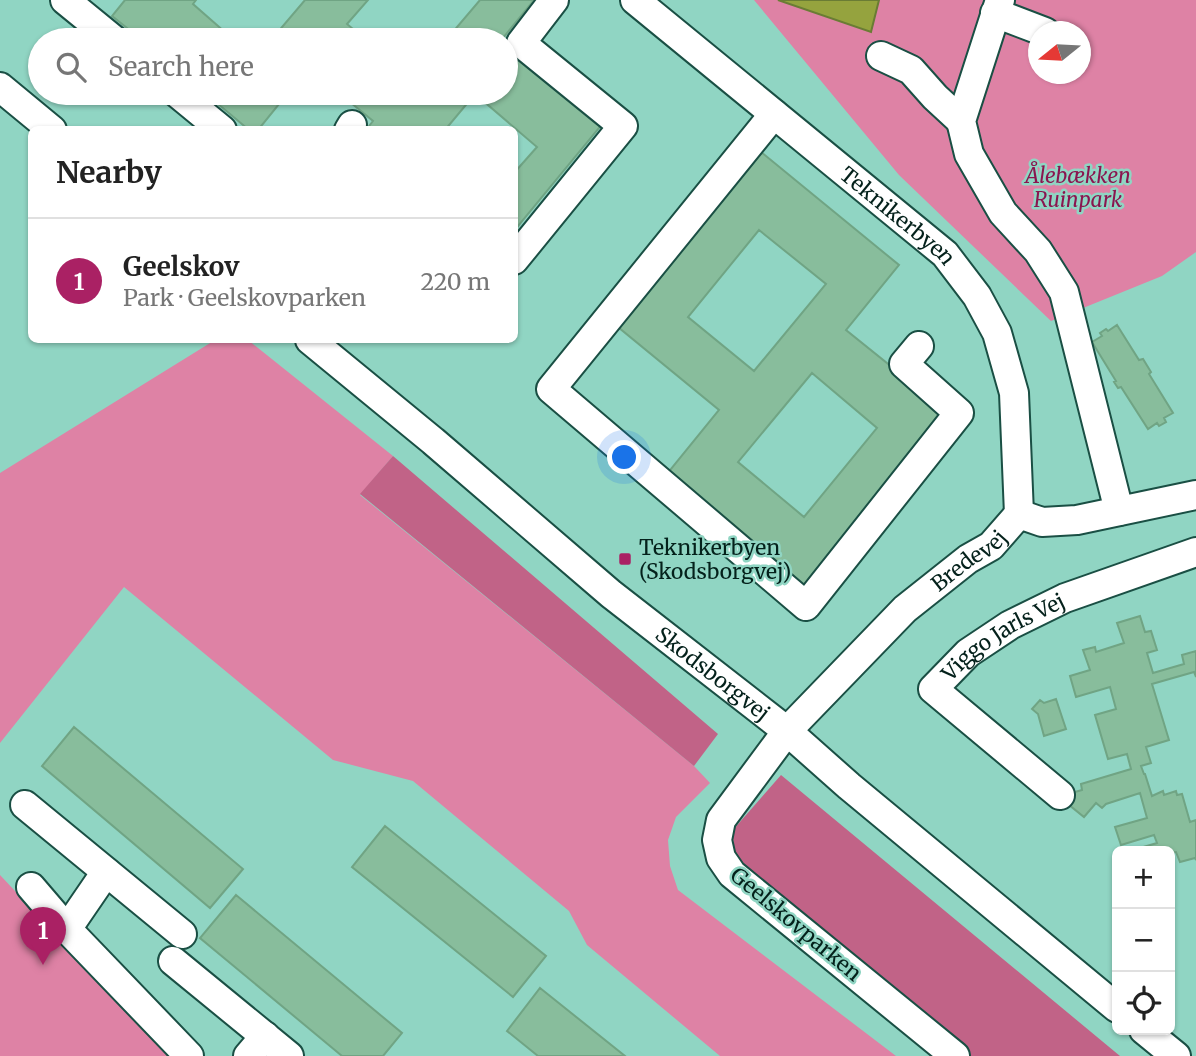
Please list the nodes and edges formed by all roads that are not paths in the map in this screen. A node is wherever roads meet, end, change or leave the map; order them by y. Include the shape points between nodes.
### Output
1 (65, 0) edge
2 (554, 0) edge
3 (635, 0) edge
4 (998, 7) edge
5 (1028, 23) edge
6 (99, 28) edge
7 (881, 56) dead end
8 (0, 87) edge
9 (192, 105) edge
10 (774, 114) junction
11 (961, 121) junction
12 (47, 126) edge
13 (217, 126) edge
14 (518, 255) edge
15 (314, 343) edge
16 (919, 346) dead end
17 (1196, 495) edge
18 (1119, 511) junction
19 (1019, 514) junction
20 (1196, 552) edge
21 (787, 731) junction
22 (1060, 795) dead end
23 (25, 805) dead end
24 (106, 872) junction
25 (31, 887) dead end
26 (67, 929) junction
27 (182, 934) dead end
28 (173, 961) dead end
29 (1112, 1004) edge
30 (1150, 1035) edge
31 (256, 1046) edge
32 (189, 1056) edge
33 (289, 1056) edge
34 (955, 1056) edge
35 (1176, 1056) edge

1 - 6 street
2 - 14 street via 521,43 623,126
3 - 10 street, Teknikerbyen
4 - 5 street
4 - 11 street
7 - 11 street via 911,70
8 - 12 street
9 - 13 street
10 - 16 street via 551,389 806,606 959,413 904,364
10 - 19 street, Teknikerbyen via 945,254 977,296 997,333 1014,393
11 - 18 street via 969,154 1003,213 1038,251 1063,292
15 - 21 street, Skodsborgvej via 611,594
17 - 18 street, Bredevej
18 - 19 street, Bredevej via 1042,522
19 - 21 street, Bredevej via 990,546 905,609
20 - 22 street, Viggo Jarls Vej via 1065,598 1010,625 968,653 933,689
21 - 29 street, Skodsborgvej
21 - 34 street, Geelskovparken via 721,820 721,858 732,873
23 - 24 street
24 - 26 street
24 - 27 street
25 - 26 street
26 - 32 street
28 - 31 street
30 - 35 street
31 - 33 street

